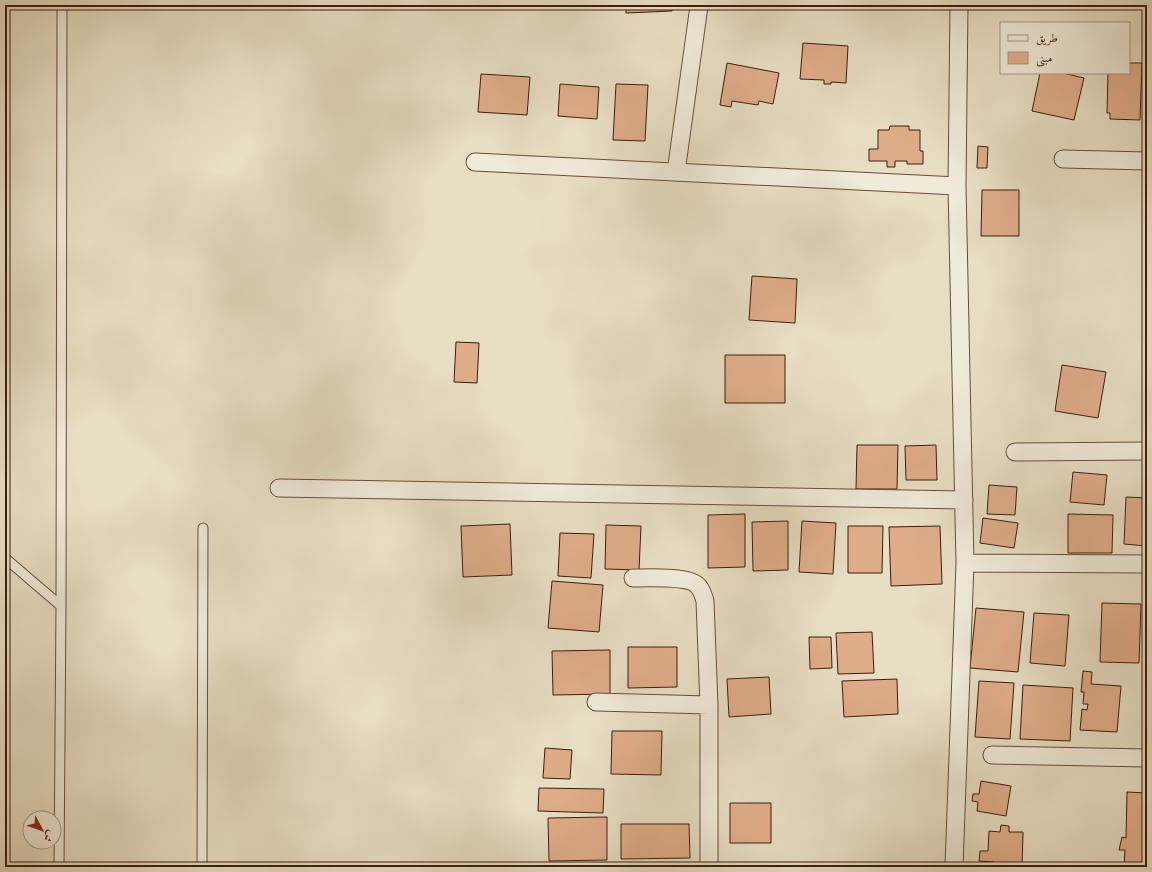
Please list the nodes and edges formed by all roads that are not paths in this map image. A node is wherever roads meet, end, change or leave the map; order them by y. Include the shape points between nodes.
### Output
1 (62, 5) edge
2 (959, 5) edge
3 (699, 6) dead end
4 (1063, 159) dead end
5 (1147, 161) edge
6 (475, 162) dead end
7 (676, 172) junction
8 (957, 186) junction
9 (1147, 451) edge
10 (1015, 452) dead end
11 (278, 488) dead end
12 (964, 500) junction
13 (203, 528) dead end
14 (5, 558) edge
15 (965, 564) junction
16 (1147, 564) edge
17 (633, 578) dead end
18 (62, 606) junction
19 (596, 702) dead end
20 (708, 705) junction
21 (992, 755) dead end
22 (1147, 758) edge
23 (59, 867) edge
24 (202, 867) edge
25 (708, 867) edge
26 (954, 867) edge

1 - 18 lane
2 - 8 street
3 - 7 street
4 - 5 street
6 - 7 street
7 - 8 street
8 - 12 street
9 - 10 street
11 - 12 street
12 - 15 street
13 - 24 lane
14 - 18 lane
15 - 16 street
15 - 26 street
17 - 20 street via 687,580 701,589 705,601
18 - 23 lane
19 - 20 street
20 - 25 street
21 - 22 street

